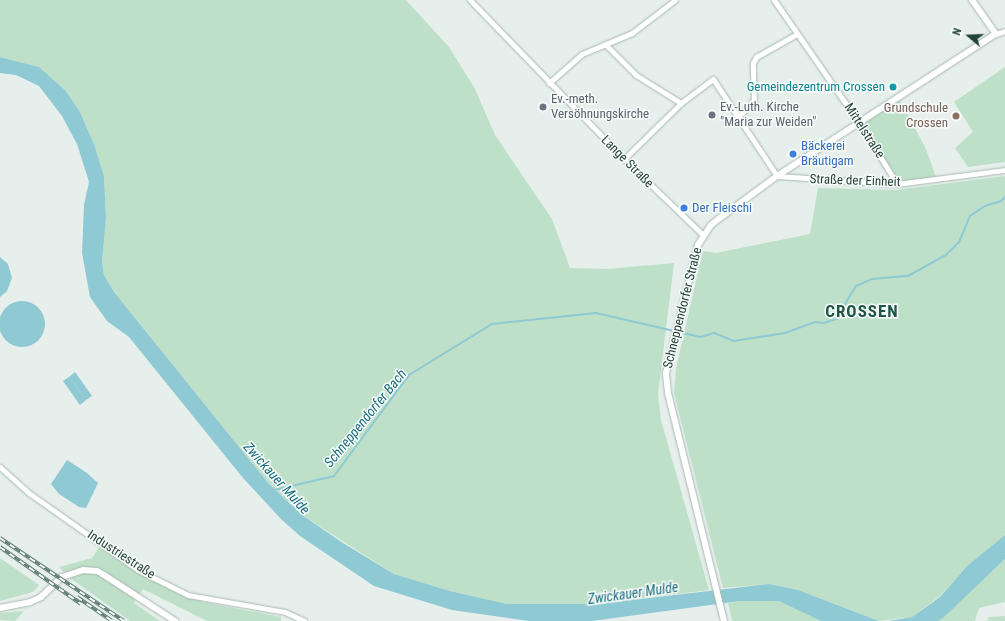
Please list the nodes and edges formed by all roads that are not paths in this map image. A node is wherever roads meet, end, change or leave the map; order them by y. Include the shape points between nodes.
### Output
1 (470, 0) edge
2 (675, 0) edge
3 (774, 0) edge
4 (972, 0) edge
5 (1005, 31) edge
6 (797, 34) junction
7 (996, 34) junction
8 (606, 44) junction
9 (549, 83) junction
10 (681, 103) junction
11 (740, 116) junction
12 (860, 124) junction
13 (624, 159) junction
14 (1005, 170) edge
15 (777, 176) junction
16 (897, 184) junction
17 (704, 235) junction
18 (0, 467) edge
19 (0, 608) edge
20 (175, 621) edge
21 (304, 621) edge
22 (724, 621) edge

1 - 9 street, Lange Straße
2 - 8 street via 632,33
3 - 6 street, Mittelstraße
4 - 7 street
5 - 7 street, Schneppendorfer Straße
6 - 11 street via 756,57 753,63 754,100
6 - 12 street, Mittelstraße
7 - 12 street, Schneppendorfer Straße
8 - 9 street via 582,54
8 - 10 street via 636,75
9 - 13 street, Lange Straße
10 - 11 street via 713,79
10 - 13 street
11 - 15 street
12 - 15 street, Schneppendorfer Straße
12 - 16 street, Mittelstraße
13 - 17 street, Lange Straße
14 - 16 street, Straße der Einheit
15 - 16 street, Straße der Einheit
15 - 17 street, Schneppendorfer Straße via 720,218
17 - 22 street, Schneppendorfer Straße via 698,245 666,373 668,392
18 - 21 street, Industriestraße via 29,493 138,570 188,595 285,612
19 - 20 street via 30,602 41,597 62,577 74,571 90,570 128,588

